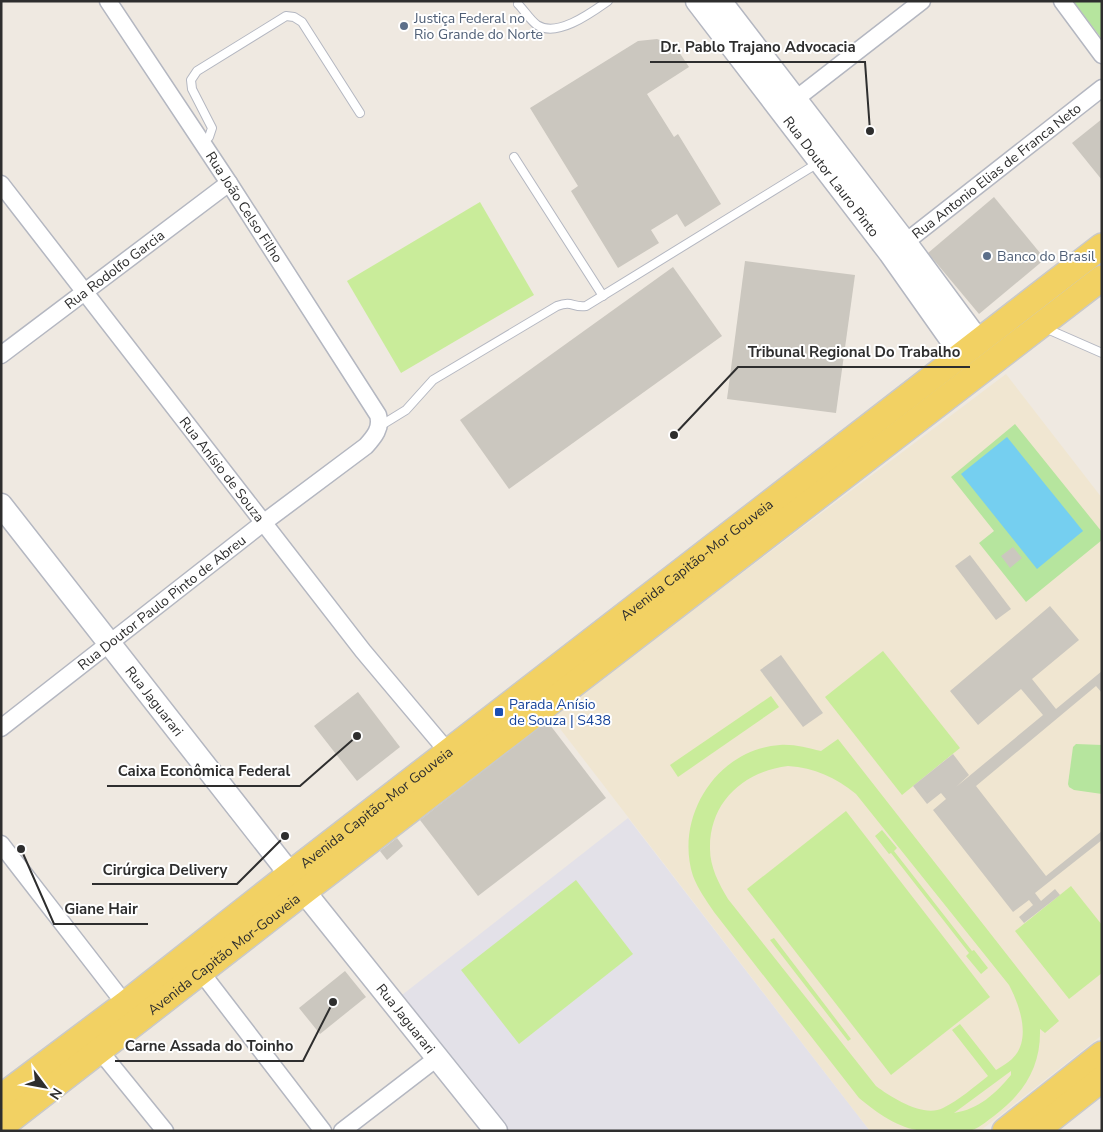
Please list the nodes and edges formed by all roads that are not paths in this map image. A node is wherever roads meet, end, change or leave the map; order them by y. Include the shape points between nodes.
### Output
1 (108, 1) edge
2 (608, 1) edge
3 (697, 1) edge
4 (720, 1) edge
5 (922, 1) edge
6 (1062, 1) edge
7 (519, 2) edge
8 (1102, 54) edge
9 (1102, 88) edge
10 (787, 105) junction
11 (360, 113) dead end
12 (202, 144) junction
13 (514, 157) dead end
14 (819, 162) junction
15 (229, 183) junction
16 (1, 184) edge
17 (1102, 246) edge
18 (898, 248) junction
19 (1099, 285) edge
20 (85, 292) junction
21 (603, 296) junction
22 (1040, 326) junction
23 (971, 349) junction
24 (1102, 353) edge
25 (1, 355) edge
26 (379, 420) junction
27 (912, 425) junction
28 (868, 428) junction
29 (1, 505) edge
30 (263, 523) junction
31 (724, 539) junction
32 (711, 579) junction
33 (109, 643) junction
34 (1, 728) edge
35 (448, 752) junction
36 (1, 844) edge
37 (297, 882) junction
38 (201, 972) junction
39 (125, 1004) junction
40 (100, 1051) junction
41 (1102, 1054) edge
42 (437, 1058) junction
43 (1102, 1079) edge
44 (1, 1097) edge
45 (1, 1127) edge
46 (165, 1131) edge
47 (323, 1131) edge
48 (342, 1131) edge
49 (496, 1131) edge
50 (1005, 1131) edge
51 (1036, 1131) edge

1 - 12 street, Rua João Celso Filho
2 - 7 lane via 562,28 549,30 536,24
3 - 10 main road, Rua Doutor Lauro Pinto
4 - 10 main road, Rua Doutor Lauro Pinto
5 - 10 street
6 - 8 street
9 - 18 street, Rua Antonio Elias de Franca Neto
10 - 14 main road, Rua Doutor Lauro Pinto
10 - 18 main road, Rua Doutor Lauro Pinto
11 - 12 lane via 302,22 286,16 197,71 191,80 192,89 212,128 210,138
12 - 15 street, Rua João Celso Filho
13 - 21 lane
14 - 18 main road, Rua Doutor Lauro Pinto
14 - 21 lane
15 - 20 street, Rua Rodolfo Garcia
15 - 26 street, Rua João Celso Filho
16 - 20 street, Rua Anísio de Souza
17 - 23 main road, Avenida Capitão-Mor Gouveia
18 - 23 main road, Rua Doutor Lauro Pinto
19 - 22 main road, Avenida Capitão-Mor Gouveia
20 - 25 street, Rua Rodolfo Garcia
20 - 30 street, Rua Anísio de Souza
21 - 26 lane via 586,306 568,302 556,306 433,380 406,410
22 - 24 lane
22 - 27 main road, Avenida Capitão-Mor Gouveia
23 - 28 main road, Avenida Capitão-Mor Gouveia
26 - 30 street, Rua Doutor Paulo Pinto de Abreu via 373,438 366,446
27 - 28 main road
27 - 32 main road, Avenida Capitão-Mor Gouveia
28 - 31 main road, Avenida Capitão-Mor Gouveia
29 - 33 main road, Rua Jaguarari
30 - 33 street, Rua Doutor Paulo Pinto de Abreu
30 - 35 street, Rua Anísio de Souza via 363,651
31 - 32 main road
31 - 35 main road, Avenida Capitão-Mor Gouveia
32 - 37 main road, Avenida Capitão-Mor Gouveia
33 - 34 street, Rua Doutor Paulo Pinto de Abreu
33 - 37 main road, Rua Jaguarari
35 - 37 main road, Avenida Capitão-Mor Gouveia
36 - 39 street
37 - 38 main road, Avenida Capitão Mor-Gouveia
37 - 39 main road, Avenida Capitão Mor-Gouveia
37 - 42 main road, Rua Jaguarari
38 - 40 main road, Avenida Capitão Mor-Gouveia
38 - 47 street
39 - 44 main road, Avenida Capitão Mor-Gouveia
40 - 45 main road, Avenida Capitão Mor-Gouveia
40 - 46 street
41 - 50 main road
42 - 48 street
42 - 49 main road, Rua Jaguarari
43 - 51 main road

